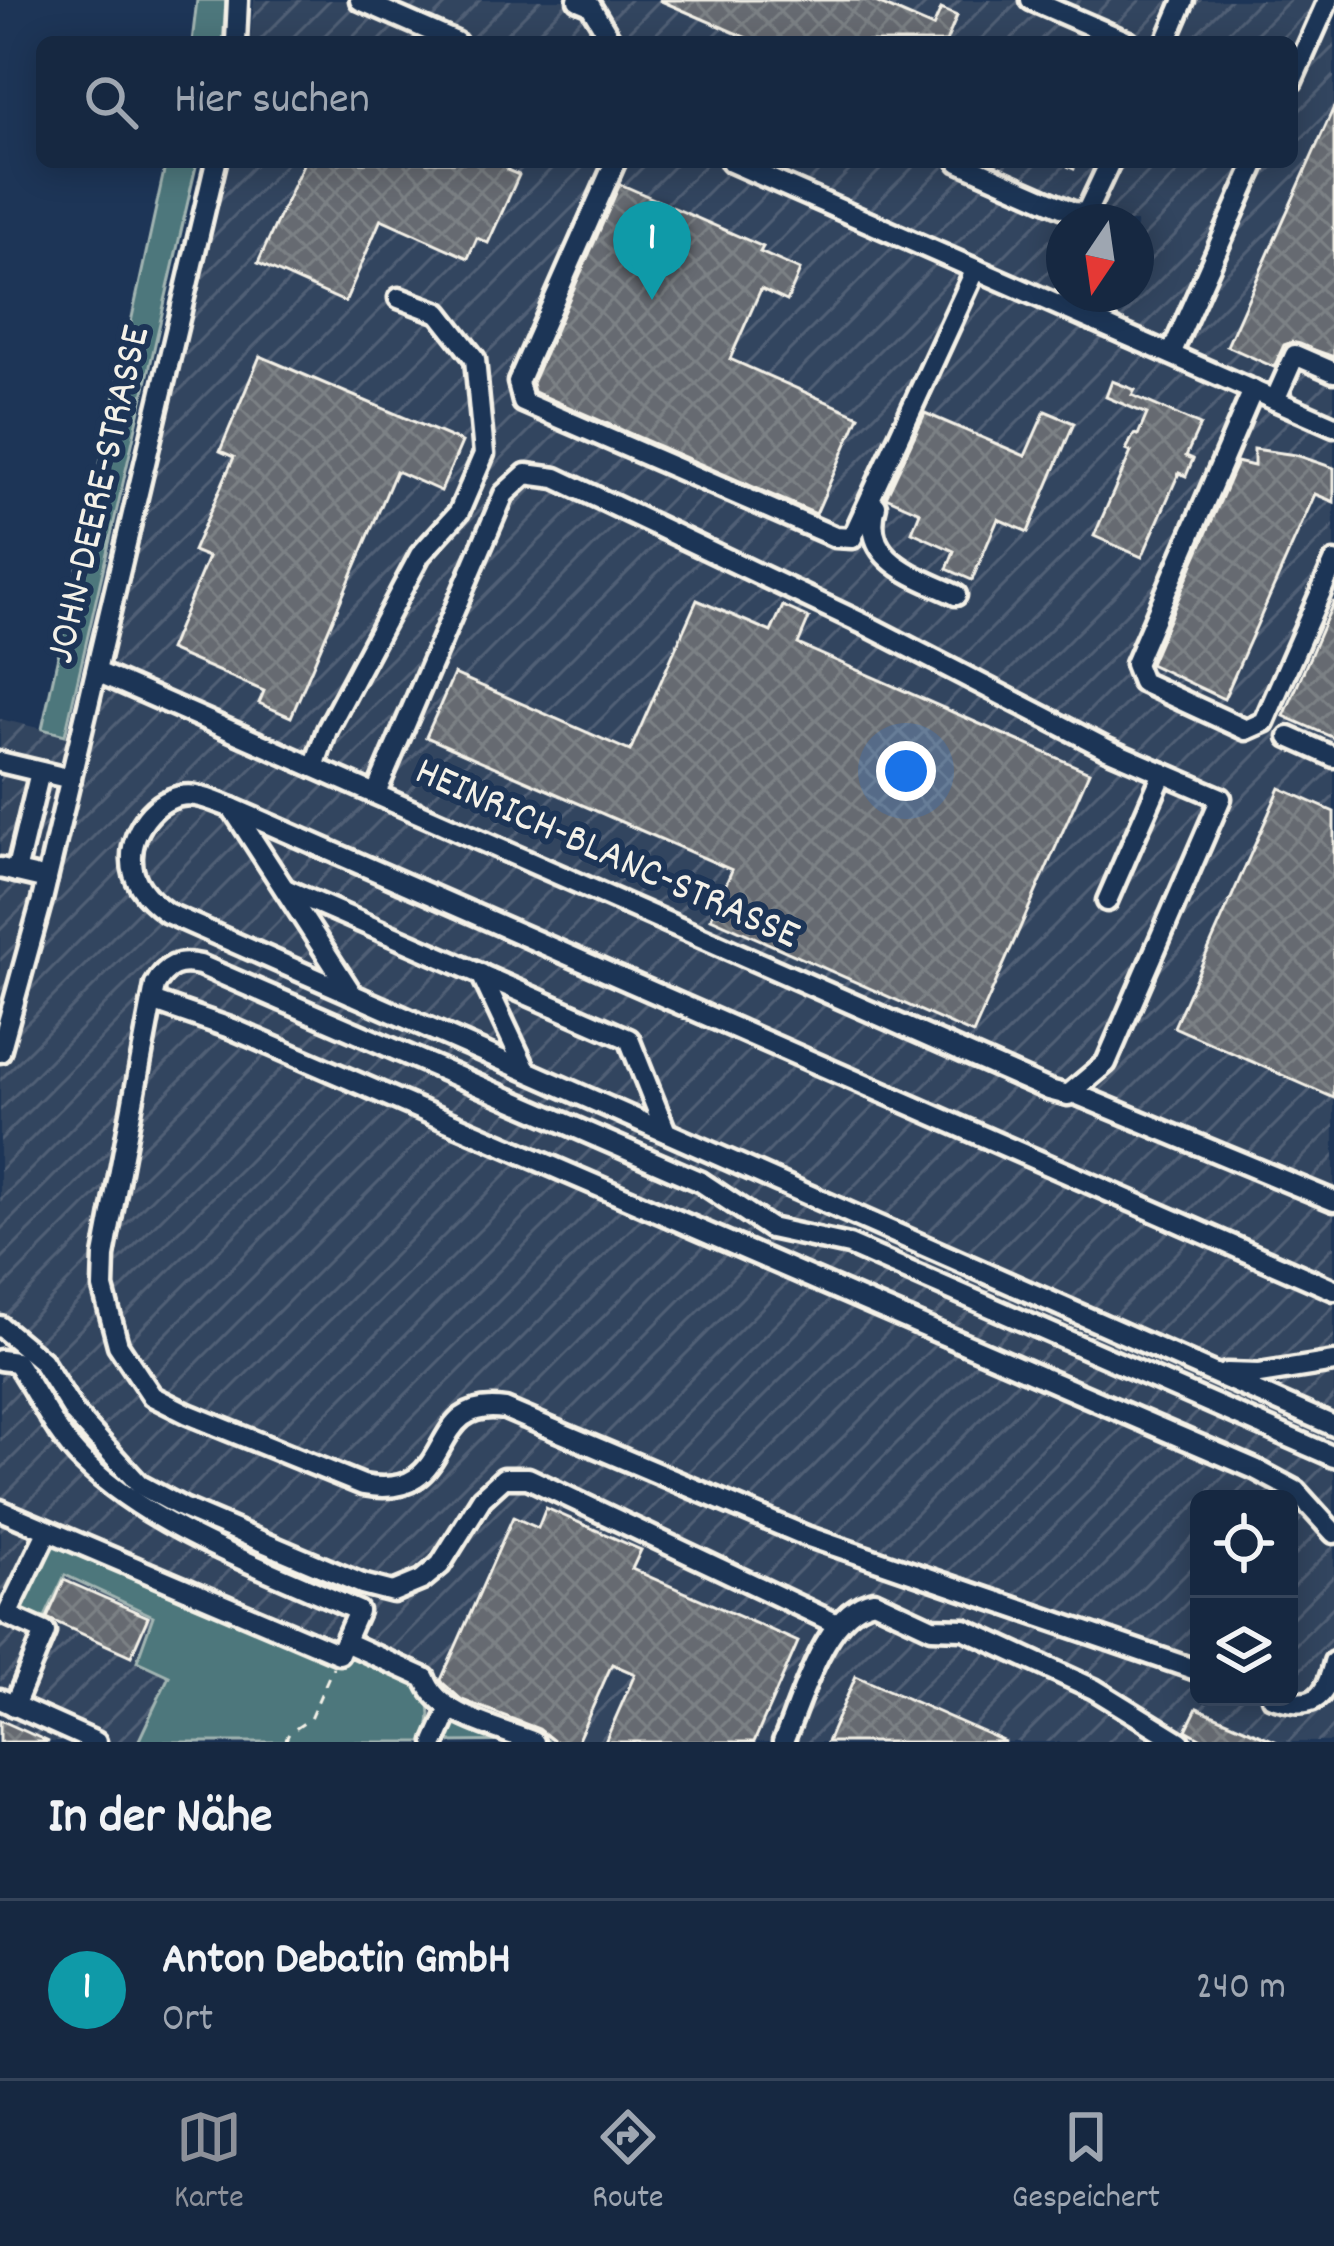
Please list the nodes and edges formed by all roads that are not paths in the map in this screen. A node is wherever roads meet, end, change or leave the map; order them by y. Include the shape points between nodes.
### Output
1 (238, 0) edge
2 (360, 0) edge
3 (578, 0) edge
4 (1031, 0) edge
5 (1184, 0) edge
6 (1328, 0) edge
7 (236, 36) edge
8 (442, 36) edge
9 (608, 36) edge
10 (1114, 36) edge
11 (1169, 36) edge
12 (1298, 68) edge
13 (215, 168) edge
14 (612, 168) edge
15 (744, 168) edge
16 (973, 168) edge
17 (1107, 168) edge
18 (1253, 168) edge
19 (980, 271) junction
20 (399, 298) dead end
21 (1171, 354) junction
22 (1334, 372) edge
23 (1253, 390) junction
24 (1275, 400) junction
25 (1334, 426) edge
26 (1334, 562) edge
27 (956, 595) dead end
28 (97, 673) junction
29 (1289, 737) dead end
30 (1334, 757) edge
31 (0, 762) edge
32 (314, 766) junction
33 (40, 772) junction
34 (1163, 773) junction
35 (71, 779) junction
36 (376, 794) junction
37 (232, 808) junction
38 (8, 870) edge
39 (47, 879) junction
40 (285, 889) junction
41 (1107, 901) dead end
42 (481, 974) junction
43 (353, 995) junction
44 (152, 1001) junction
45 (6, 1009) edge
46 (0, 1052) edge
47 (526, 1070) junction
48 (1078, 1088) junction
49 (666, 1132) junction
50 (1334, 1201) edge
51 (1334, 1290) edge
52 (0, 1326) edge
53 (0, 1360) edge
54 (1334, 1362) edge
55 (1215, 1373) junction
56 (1334, 1426) edge
57 (1334, 1457) edge
58 (0, 1510) edge
59 (47, 1532) junction
60 (1334, 1533) edge
61 (835, 1623) junction
62 (342, 1648) junction
63 (1334, 1662) edge
64 (1190, 1668) edge
65 (1327, 1701) edge
66 (7, 1703) edge
67 (450, 1708) junction
68 (1174, 1739) edge
69 (96, 1742) edge
70 (435, 1742) edge
71 (534, 1742) edge
72 (783, 1742) edge

1 - 7 street
2 - 8 street
3 - 9 street
4 - 10 street
5 - 11 street
6 - 12 street
13 - 28 street, JOHN-DEERE-STRASSE
14 - 19 street via 518,382 523,402 835,537 852,538
15 - 19 street
16 - 17 street via 1086,213
18 - 21 street
19 - 21 street
19 - 27 street via 872,521 880,552 896,567
20 - 32 street via 439,313 475,359 484,454 459,512 420,555
21 - 23 street
22 - 24 street via 1294,355
23 - 24 street
23 - 26 street via 1135,664 1142,682 1246,730 1264,722
24 - 25 street
28 - 32 street, HEINRICH-BLANC-STRASSE
28 - 35 street, JOHN-DEERE-STRASSE
29 - 30 street
31 - 33 street
32 - 36 street, HEINRICH-BLANC-STRASSE
33 - 35 street
33 - 38 street
34 - 36 street via 556,478 526,474 504,494
34 - 41 street
34 - 48 street via 1221,798 1106,1064
35 - 39 street, JOHN-DEERE-STRASSE
36 - 48 street, HEINRICH-BLANC-STRASSE via 1049,1090
37 - 40 street
37 - 43 street via 194,795 152,810 134,840 138,883 167,913
37 - 51 street
38 - 39 street
39 - 45 street, JOHN-DEERE-STRASSE
40 - 42 street
40 - 43 street
42 - 47 street
42 - 49 street via 629,1039
43 - 47 street
44 - 57 street via 170,966 200,965 701,1183 770,1228 849,1245
44 - 60 street via 255,1038 1235,1460 1296,1491
44 - 64 street via 103,1288 118,1345 152,1396 389,1490 411,1484 461,1415 482,1406 505,1409 806,1536
45 - 46 street, JOHN-DEERE-STRASSE
47 - 49 street
48 - 50 street, HEINRICH-BLANC-STRASSE
49 - 55 street
52 - 61 street via 42,1361 75,1414 140,1484 362,1584 393,1592 422,1580 482,1498 504,1478 528,1478
53 - 62 street via 16,1362 81,1459 117,1488 157,1516 358,1611
54 - 55 street
55 - 56 street
58 - 59 street
59 - 62 street
59 - 66 street via 7,1615 45,1632
61 - 68 street via 874,1601 932,1628 964,1629 1094,1689
61 - 72 street
62 - 67 street via 425,1678
63 - 65 street
66 - 69 street
67 - 70 street
67 - 71 street

